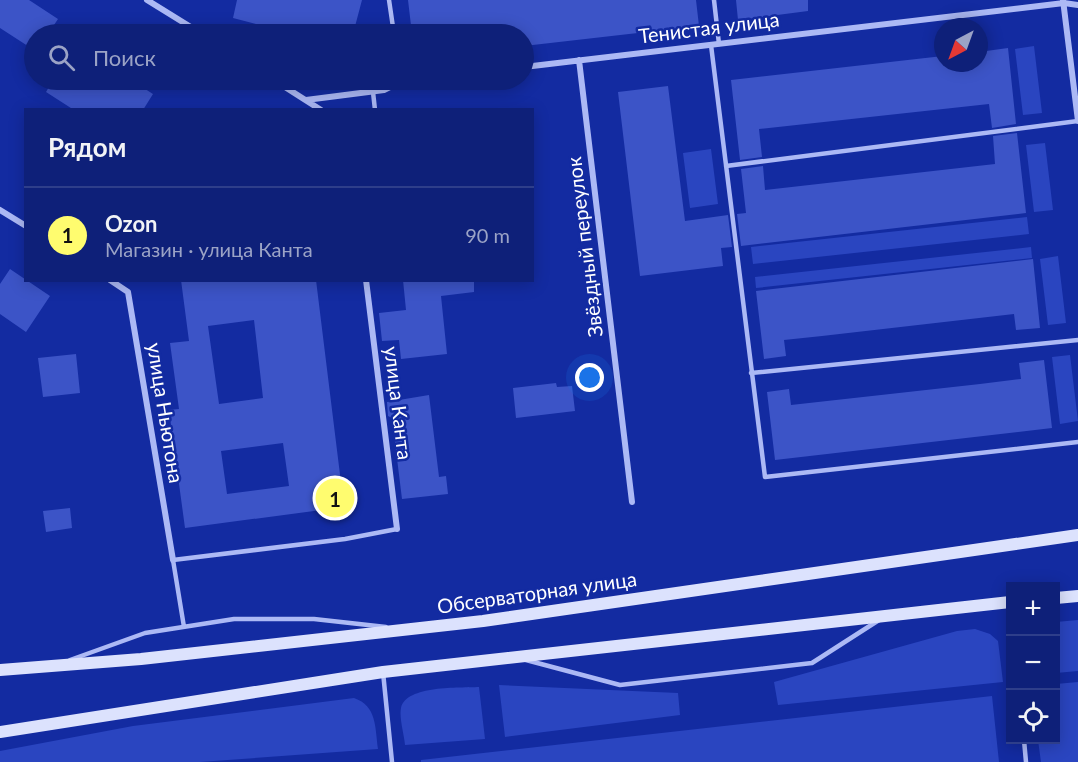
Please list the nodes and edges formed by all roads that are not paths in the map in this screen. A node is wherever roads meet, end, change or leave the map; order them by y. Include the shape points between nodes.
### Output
1 (147, 0) edge
2 (389, 0) edge
3 (714, 0) edge
4 (1064, 2) edge
5 (1078, 5) edge
6 (186, 24) edge
7 (393, 24) edge
8 (719, 44) junction
9 (711, 45) junction
10 (579, 60) junction
11 (534, 66) edge
12 (290, 90) edge
13 (383, 90) edge
14 (373, 92) junction
15 (306, 100) junction
16 (318, 108) edge
17 (375, 108) edge
18 (1078, 121) edge
19 (726, 166) junction
20 (0, 210) edge
21 (24, 225) edge
22 (113, 282) edge
23 (366, 282) edge
24 (1078, 340) edge
25 (751, 373) junction
26 (1078, 441) edge
27 (632, 502) dead end
28 (397, 529) joint
29 (1078, 535) edge
30 (172, 560) junction
31 (1078, 596) edge
32 (1060, 598) edge
33 (1006, 602) edge
34 (885, 616) junction
35 (184, 627) junction
36 (409, 630) junction
37 (515, 657) junction
38 (52, 666) junction
39 (0, 670) edge
40 (383, 672) junction
41 (0, 732) edge
42 (1024, 744) edge
43 (392, 762) edge
44 (1026, 762) edge

1 - 6 street
2 - 7 lane
3 - 8 lane
4 - 5 street, Тенистая улица
4 - 8 street, Тенистая улица
4 - 18 street
8 - 9 street, Тенистая улица
9 - 10 street, Тенистая улица
9 - 19 lane
10 - 11 street, Тенистая улица
10 - 27 street, Звёздный переулок
12 - 15 street
13 - 14 street
14 - 15 street
14 - 17 lane
15 - 16 street
18 - 19 lane
19 - 25 lane
20 - 21 street
22 - 30 street, улица Ньютона via 128,292
23 - 28 street, улица Канта
24 - 25 lane
25 - 26 lane via 763,474 767,478
28 - 30 lane
29 - 36 main road, Обсерваторная улица
30 - 35 lane
31 - 32 main road
33 - 34 main road
34 - 37 main road
34 - 37 lane via 812,663 620,685
35 - 36 lane via 234,619 315,619
35 - 38 lane via 145,633
36 - 38 main road, Обсерваторная улица
37 - 40 main road
38 - 39 main road, Обсерваторная улица
40 - 41 main road
40 - 43 lane
42 - 44 lane

